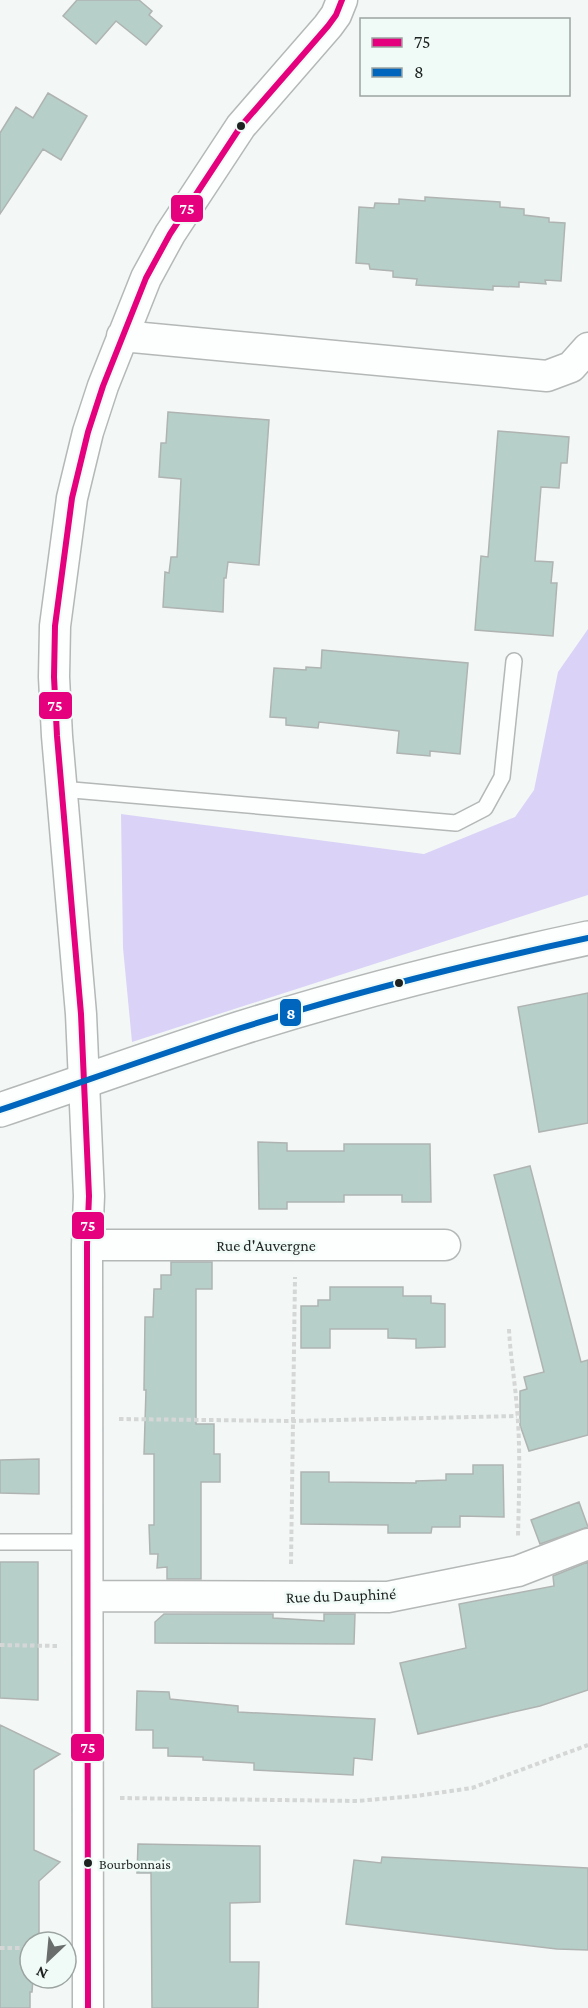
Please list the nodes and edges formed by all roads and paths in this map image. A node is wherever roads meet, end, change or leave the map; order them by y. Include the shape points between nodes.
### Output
1 (342, 0) edge
2 (122, 336) junction
3 (588, 348) edge
4 (514, 661) dead end
5 (61, 789) junction
6 (588, 938) edge
7 (84, 1082) junction
8 (0, 1110) edge
9 (87, 1245) junction
10 (295, 1245) junction
11 (446, 1245) dead end
12 (509, 1329) dead end
13 (517, 1416) junction
14 (87, 1418) junction
15 (293, 1421) junction
16 (0, 1542) edge
17 (88, 1542) junction
18 (588, 1544) edge
19 (518, 1571) junction
20 (88, 1596) junction
21 (290, 1598) junction
22 (0, 1645) edge
23 (88, 1647) junction
24 (588, 1744) edge
25 (88, 1797) junction
26 (0, 1948) edge
27 (18, 1948) edge
28 (87, 2008) edge

1 - 2 street via 328,26 241,126 211,169 146,278
2 - 3 street via 547,376 571,367
2 - 5 street via 88,432 72,498 63,560 54,677
4 - 5 lane via 502,777 484,808 456,823
5 - 7 street
6 - 7 street via 399,982 242,1028
7 - 8 street
7 - 9 street
9 - 10 street, Rue d'Auvergne
9 - 14 street
10 - 11 street, Rue d'Auvergne
10 - 15 path
12 - 13 path
13 - 15 path
13 - 19 path
14 - 15 path
14 - 17 street
15 - 21 path
16 - 17 lane
17 - 20 street
18 - 19 street, Rue du Dauphiné
19 - 21 street, Rue du Dauphiné via 388,1597
20 - 21 street, Rue du Dauphiné
20 - 23 street
22 - 23 path
23 - 25 street
24 - 25 path via 472,1788 416,1796 357,1801
25 - 28 street
26 - 27 path

